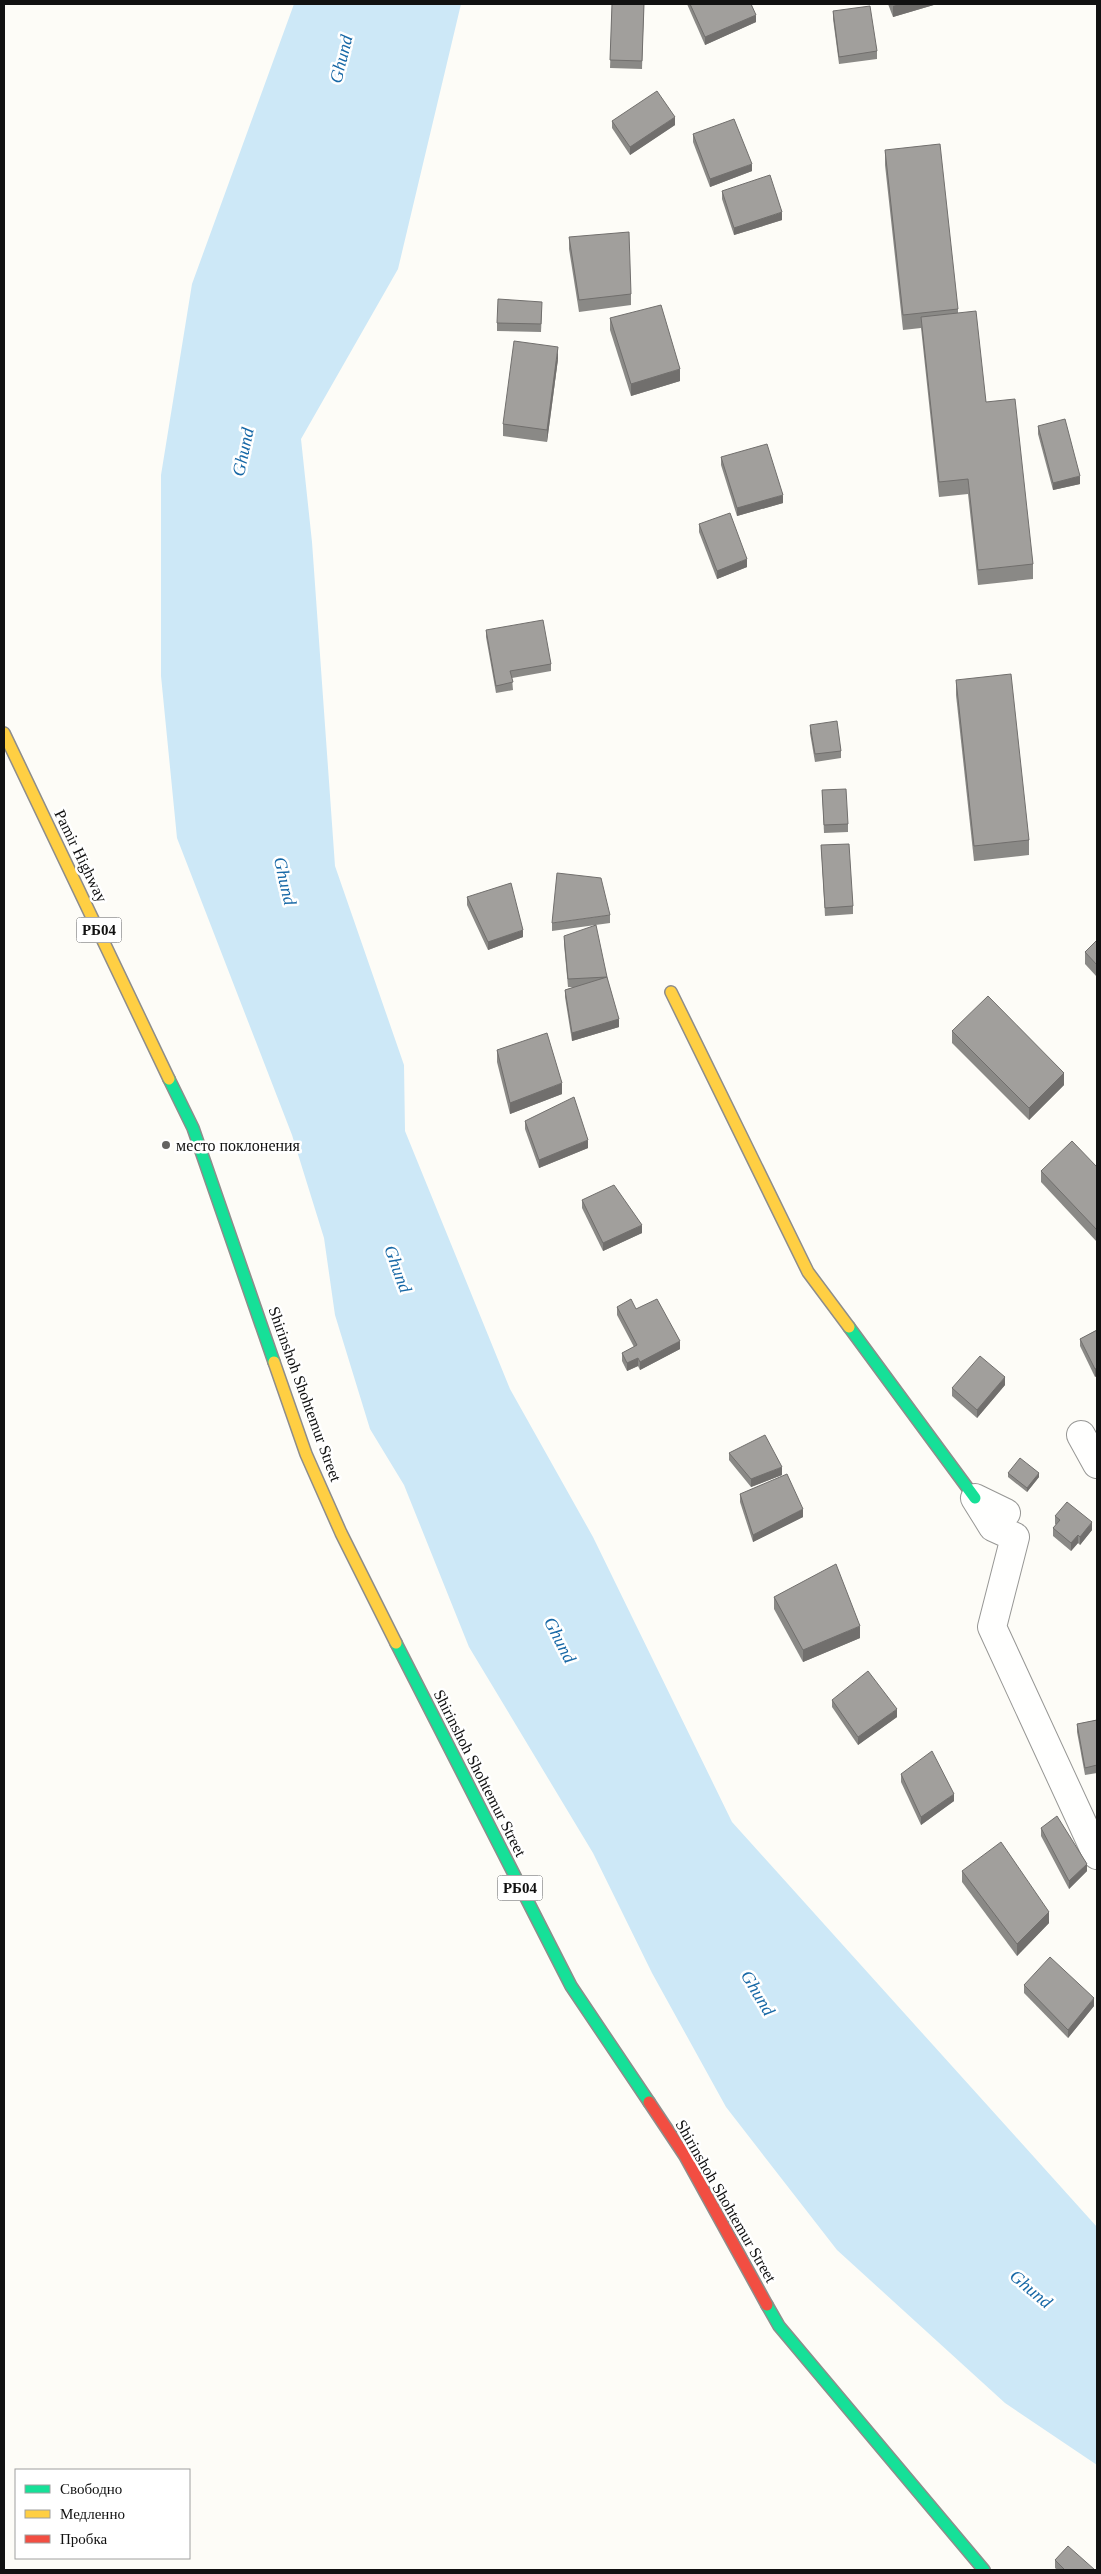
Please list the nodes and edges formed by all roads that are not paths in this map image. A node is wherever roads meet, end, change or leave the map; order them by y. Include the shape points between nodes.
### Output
1 (4, 733) edge
2 (671, 992) dead end
3 (193, 1128) joint
4 (1081, 1435) dead end
5 (1097, 1464) edge
6 (974, 1498) junction
7 (1006, 1513) dead end
8 (1097, 1855) edge
9 (984, 2570) edge

1 - 3 main road, Pamir Highway / РБ04
2 - 6 main road via 808,1272
3 - 9 main road, Shirinshoh Shohtemur Street / РБ04 via 306,1454 440,1734 571,1986 685,2156 779,2326 964,2542
4 - 5 street
6 - 7 street
6 - 8 street via 993,1527 1015,1538 992,1627

